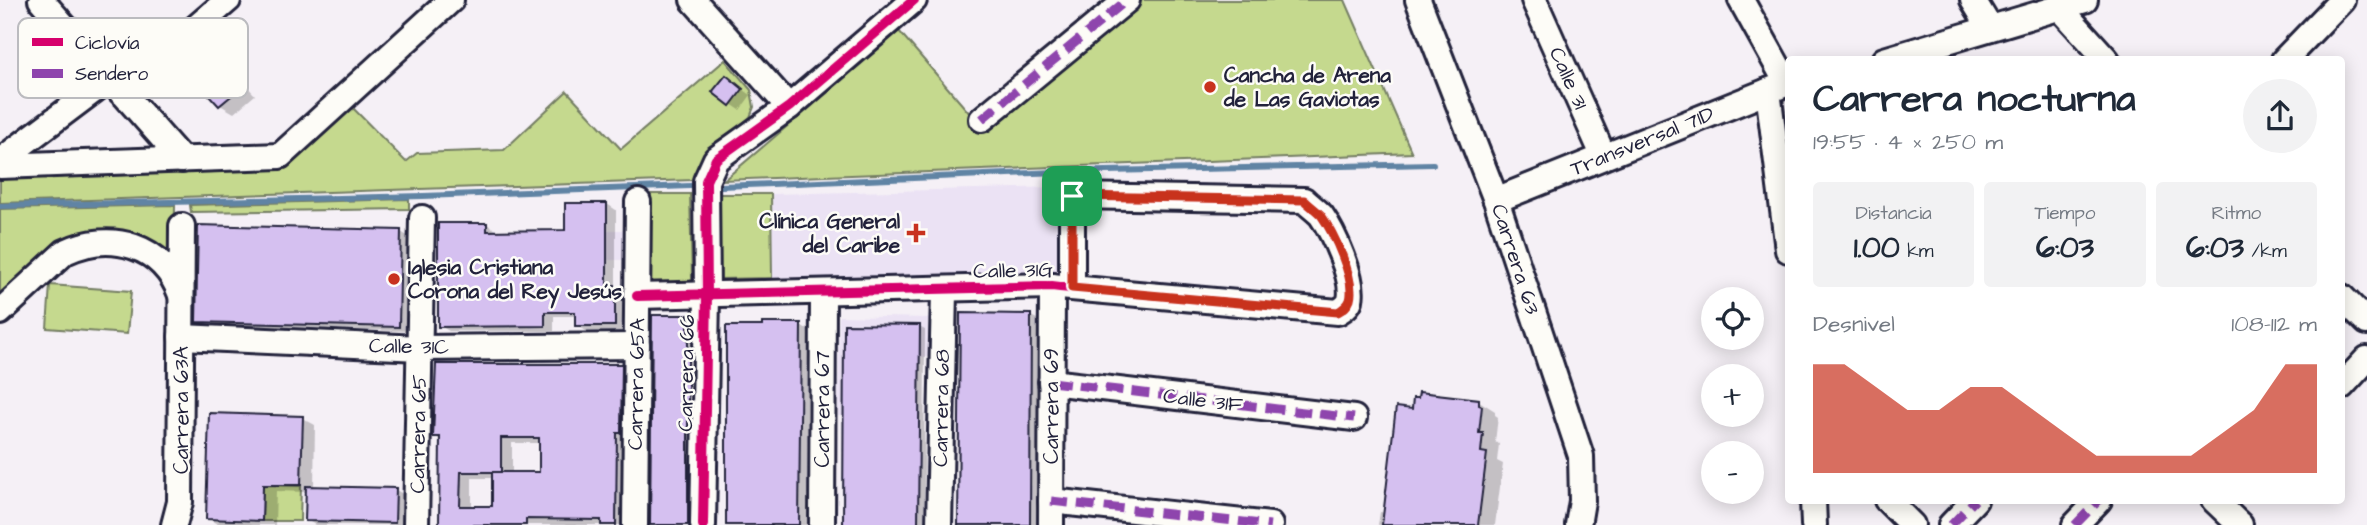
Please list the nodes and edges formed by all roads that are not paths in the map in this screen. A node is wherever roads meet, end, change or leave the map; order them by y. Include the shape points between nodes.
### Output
1 (41, 0) edge
2 (451, 0) edge
3 (693, 0) edge
4 (915, 0) edge
5 (1127, 0) edge
6 (1418, 0) edge
7 (1534, 0) edge
8 (1741, 0) edge
9 (1973, 0) edge
10 (2085, 0) edge
11 (2342, 0) edge
12 (226, 1) edge
13 (2060, 8) junction
14 (57, 18) edge
15 (204, 18) edge
16 (1990, 28) junction
17 (1897, 56) edge
18 (2103, 56) edge
19 (2288, 56) edge
20 (1781, 86) edge
21 (96, 98) edge
22 (127, 98) edge
23 (789, 107) junction
24 (982, 119) dead end
25 (1603, 155) junction
26 (182, 160) junction
27 (0, 163) edge
28 (1785, 180) edge
29 (1072, 196) joint
30 (1496, 200) junction
31 (638, 202) dead end
32 (422, 218) dead end
33 (182, 226) dead end
34 (1062, 287) junction
35 (944, 291) junction
36 (823, 293) junction
37 (181, 295) junction
38 (707, 295) junction
39 (637, 296) junction
40 (2345, 300) edge
41 (0, 312) edge
42 (2367, 321) edge
43 (181, 337) junction
44 (637, 346) junction
45 (420, 348) junction
46 (2367, 359) edge
47 (1051, 382) junction
48 (2345, 383) edge
49 (1354, 418) dead end
50 (1891, 504) edge
51 (1971, 504) edge
52 (2095, 504) edge
53 (1051, 513) edge
54 (174, 525) edge
55 (416, 525) edge
56 (635, 525) edge
57 (703, 525) edge
58 (822, 525) edge
59 (939, 525) edge
60 (1270, 525) edge
61 (1578, 525) edge
62 (1912, 525) edge
63 (1951, 525) edge
64 (2075, 525) edge

1 - 14 street
2 - 26 street via 280,156
3 - 23 street
4 - 23 street
5 - 24 street
6 - 30 street, Carrera 63
7 - 25 street, Calle 31
8 - 20 street
9 - 16 street
10 - 13 street
11 - 19 street
12 - 15 street
13 - 16 street
13 - 18 street
16 - 17 street
20 - 25 street, Transversal 71D
20 - 28 street
21 - 27 street
22 - 26 street
23 - 38 street, Carrera 66 via 716,159 706,181
25 - 30 street, Transversal 71D
26 - 27 street
29 - 34 street, Carrera 69
29 - 34 street, Calle 31G via 1304,200 1320,214 1338,246 1350,300 1338,312
30 - 61 street, Carrera 63 via 1581,456
31 - 39 street, Carrera 65A
32 - 45 street, Carrera 65
33 - 37 street, Carrera 63A
34 - 35 street, Calle 31G
34 - 47 street, Carrera 69
35 - 36 street, Calle 31G
35 - 59 street, Carrera 68
36 - 38 street, Calle 31G
36 - 58 street, Carrera 67
37 - 41 street via 170,271 155,259 124,243 101,241 65,252
37 - 43 street, Carrera 63A
38 - 39 street, Calle 31G
38 - 57 street, Carrera 66
39 - 44 street, Carrera 65A
40 - 42 street
43 - 45 street, Calle 31C
43 - 54 street, Carrera 63A via 180,502
44 - 45 street, Calle 31C
44 - 56 street, Carrera 65A
45 - 55 street, Carrera 65
46 - 48 street
47 - 49 street, Calle 31F
47 - 53 street, Carrera 69
50 - 62 street
51 - 63 street
52 - 64 street
53 - 60 street

